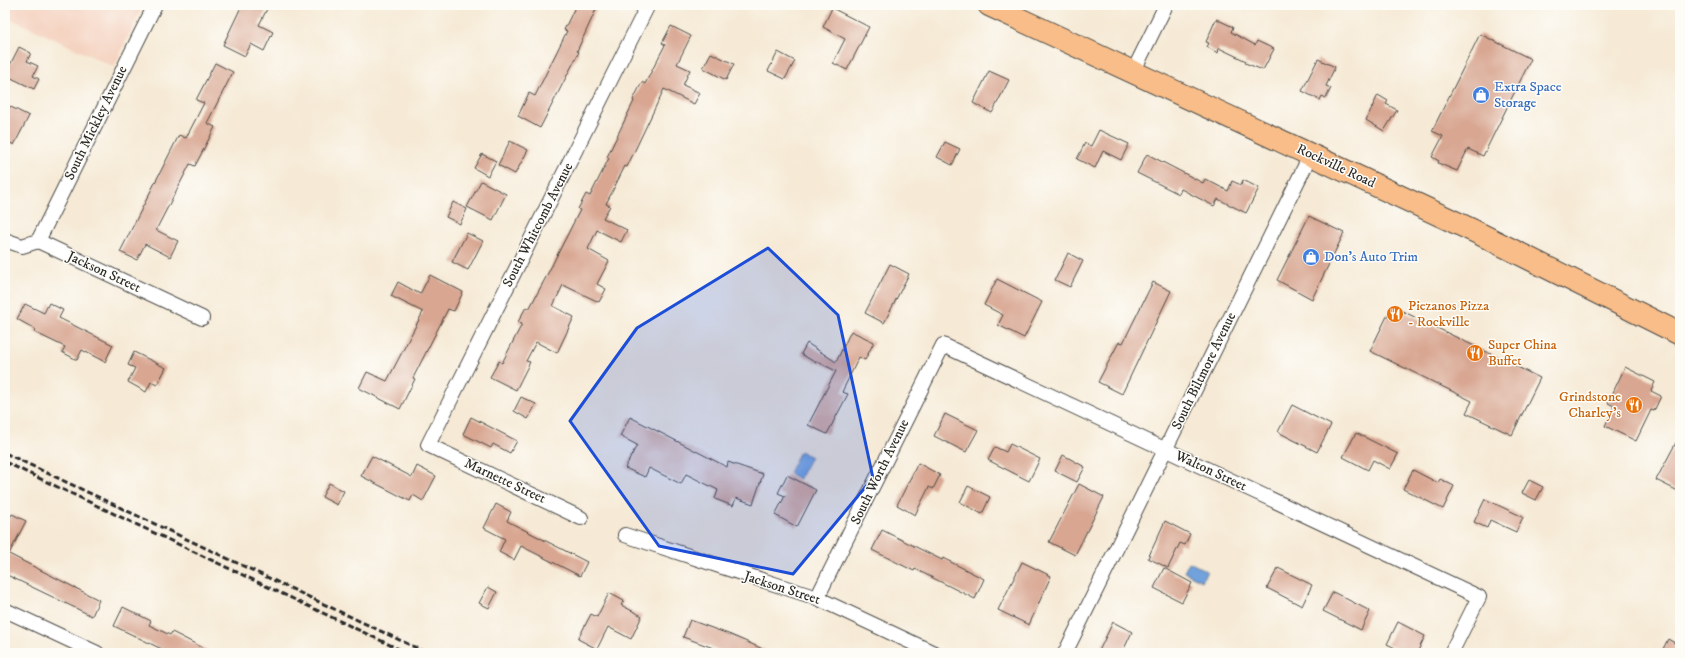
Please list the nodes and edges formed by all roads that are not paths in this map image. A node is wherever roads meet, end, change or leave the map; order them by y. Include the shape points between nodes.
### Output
1 (155, 5) edge
2 (648, 5) edge
3 (989, 5) edge
4 (1166, 5) edge
5 (1133, 72) junction
6 (1311, 154) junction
7 (5, 240) edge
8 (38, 241) junction
9 (202, 318) dead end
10 (1680, 334) edge
11 (943, 345) joint
12 (428, 445) joint
13 (1166, 449) junction
14 (581, 518) dead end
15 (625, 534) dead end
16 (817, 598) junction
17 (5, 610) edge
18 (97, 653) edge
19 (934, 653) edge
20 (1065, 653) edge
21 (1451, 653) edge

1 - 8 street, South Mickley Avenue
2 - 12 street, South Whitcomb Avenue
3 - 5 main road, Rockville Road
4 - 5 street
5 - 6 main road, Rockville Road
6 - 10 main road, Rockville Road via 1474,231
6 - 13 street, South Biltmore Avenue
7 - 8 street via 22,246
8 - 9 street, Jackson Street
11 - 13 street, Walton Street
11 - 16 street, South Worth Avenue
12 - 14 street, Marnette Street
13 - 20 street, South Biltmore Avenue
13 - 21 street, Walton Street via 1479,597
15 - 16 street, Jackson Street
16 - 19 street, Jackson Street
17 - 18 street

